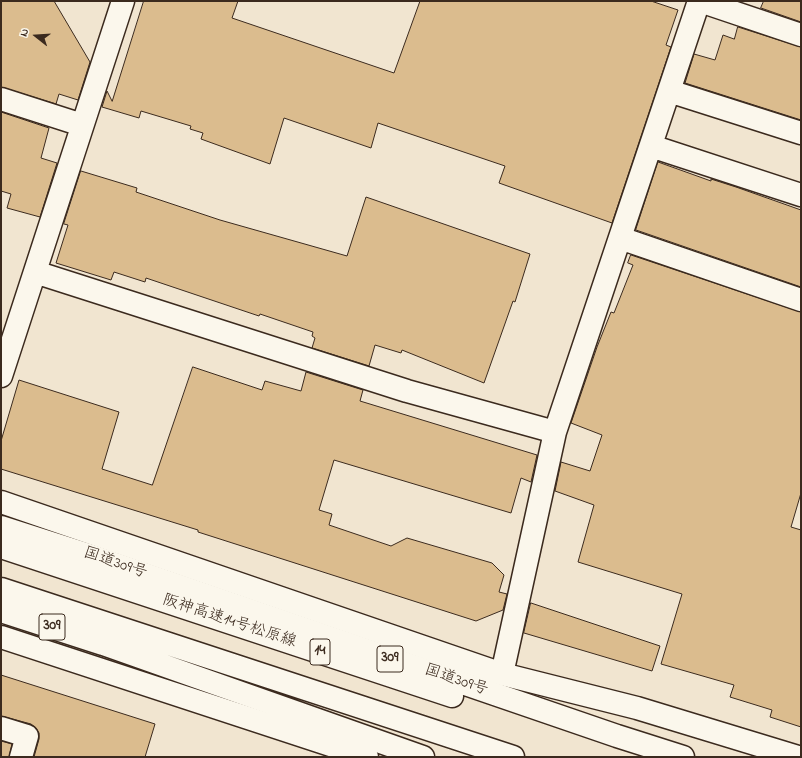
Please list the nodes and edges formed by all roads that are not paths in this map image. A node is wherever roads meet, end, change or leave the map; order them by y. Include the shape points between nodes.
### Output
1 (123, 1) edge
2 (700, 1) edge
3 (801, 34) edge
4 (669, 91) junction
5 (1, 99) edge
6 (82, 125) junction
7 (801, 133) edge
8 (651, 146) junction
9 (801, 195) edge
10 (620, 238) junction
11 (35, 272) junction
12 (801, 300) edge
13 (9, 325) edge
14 (1, 376) edge
15 (555, 432) junction
16 (1, 502) edge
17 (1, 527) edge
18 (1, 547) edge
19 (1, 589) edge
20 (1, 611) edge
21 (1, 637) edge
22 (502, 674) junction
23 (1, 728) edge
24 (21, 757) edge
25 (367, 757) edge
26 (423, 757) edge
27 (514, 757) edge
28 (640, 757) edge
29 (683, 757) edge
30 (798, 757) edge

1 - 6 main road
2 - 3 main road
2 - 4 main road
4 - 7 main road
4 - 8 main road
5 - 6 main road
6 - 11 main road
8 - 9 main road
8 - 10 main road
10 - 12 main road
10 - 15 main road
11 - 13 main road
11 - 15 main road via 407,391
13 - 14 main road
15 - 22 main road
16 - 22 main road
17 - 29 main road, 国道309号 / 309
18 - 28 main road, 阪神高速14号松原線 / 14
19 - 27 main road
20 - 26 main road, 309 via 103,644
21 - 25 main road
22 - 30 main road via 638,708
23 - 24 main road via 27,736

